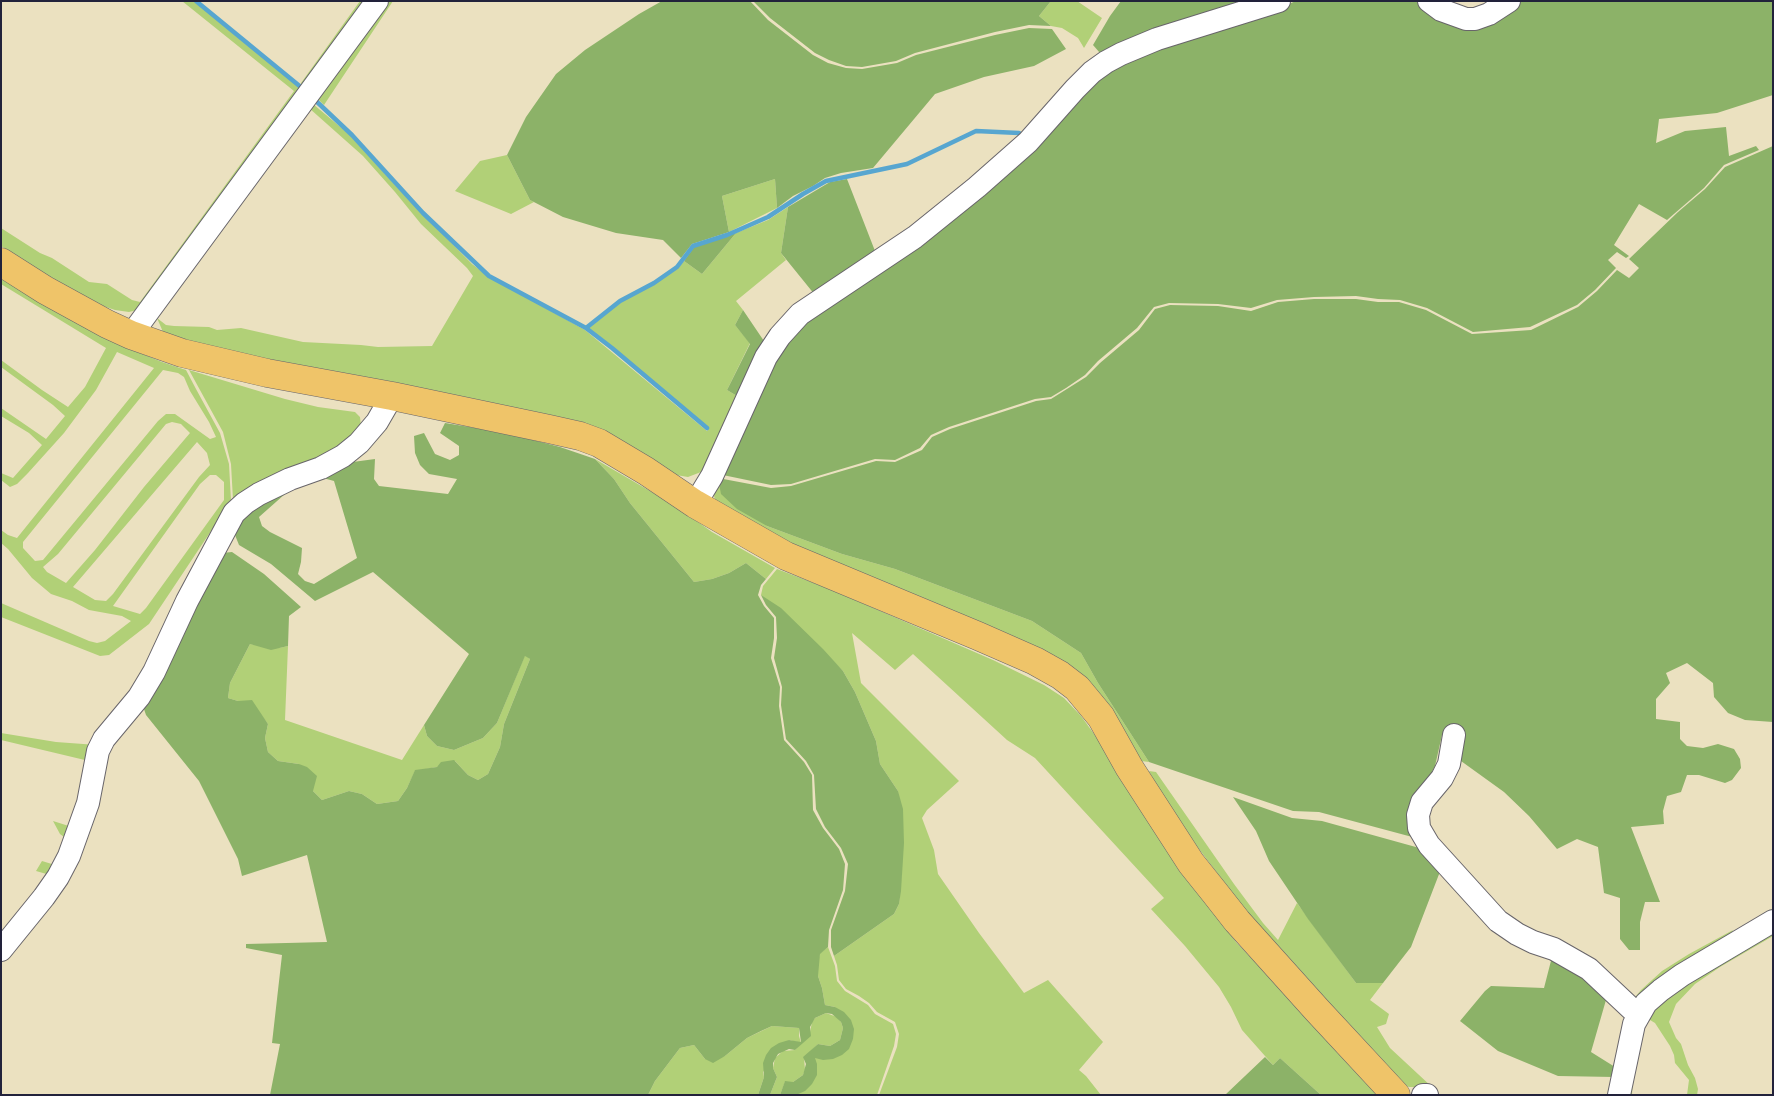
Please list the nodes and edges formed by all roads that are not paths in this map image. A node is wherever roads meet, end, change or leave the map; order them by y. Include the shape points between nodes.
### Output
1 (377, 1) edge
2 (1279, 1) edge
3 (1429, 1) edge
4 (1509, 1) edge
5 (1, 262) edge
6 (131, 335) junction
7 (392, 396) junction
8 (695, 504) junction
9 (1454, 736) dead end
10 (1773, 921) edge
11 (1, 950) edge
12 (1638, 1015) junction
13 (1396, 1095) edge
14 (1619, 1095) edge

1 - 6 street
2 - 8 street via 1156,39 1106,62 1075,89 1028,142 977,187 914,237 800,314 766,357 712,476
3 - 4 street via 1441,10 1475,19
5 - 6 main road via 80,310
6 - 7 main road via 226,364
7 - 8 main road via 580,436 646,470
7 - 11 street via 360,443 321,468 258,494 234,513 154,672 98,751 88,803 58,877
8 - 13 main road via 786,556 1035,661 1077,688 1101,717 1191,863 1237,921
9 - 12 street via 1449,764 1422,802 1418,815 1419,828 1428,845 1498,921 1517,934 1554,949 1589,969
10 - 12 street via 1668,985 1646,1003
12 - 14 street via 1630,1034

